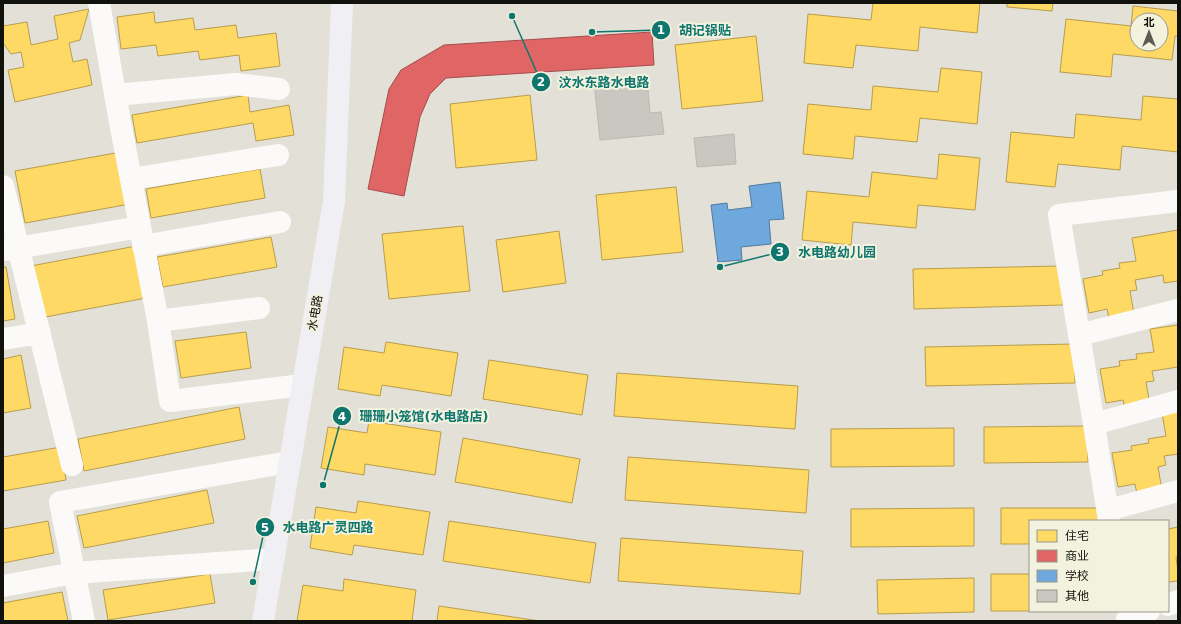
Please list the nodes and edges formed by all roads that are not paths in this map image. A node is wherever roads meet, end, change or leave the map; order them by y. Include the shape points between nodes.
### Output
1 (99, 3) edge
2 (342, 3) edge
3 (278, 89) dead end
4 (115, 95) junction
5 (278, 155) dead end
6 (131, 179) junction
7 (3, 186) edge
8 (1178, 201) edge
9 (280, 222) dead end
10 (141, 236) junction
11 (11, 249) edge
12 (259, 308) dead end
13 (1178, 310) edge
14 (158, 321) junction
15 (40, 334) junction
16 (1079, 335) junction
17 (3, 339) edge
18 (302, 385) junction
19 (1178, 401) edge
20 (1094, 424) junction
21 (289, 462) junction
22 (72, 465) dead end
23 (1178, 491) edge
24 (1108, 516) edge
25 (273, 559) junction
26 (74, 573) junction
27 (3, 586) edge
28 (1146, 612) edge
29 (1127, 617) edge
30 (84, 621) edge
31 (263, 621) edge

1 - 4 street
2 - 18 main road, 水电路 via 334,201
3 - 4 street via 236,84
4 - 6 street
5 - 6 street
6 - 10 street
7 - 11 street
8 - 16 street via 1059,215
9 - 10 street
10 - 11 street
10 - 14 street
11 - 15 street
12 - 14 street
13 - 16 street
14 - 18 street via 170,401
15 - 17 street
15 - 22 street
16 - 20 street
18 - 21 main road, 水电路
19 - 20 street
20 - 24 street
21 - 25 main road, 水电路
21 - 26 street via 60,502
23 - 24 street
25 - 26 street
25 - 31 main road, 水电路
26 - 27 street
26 - 30 street
28 - 29 street

